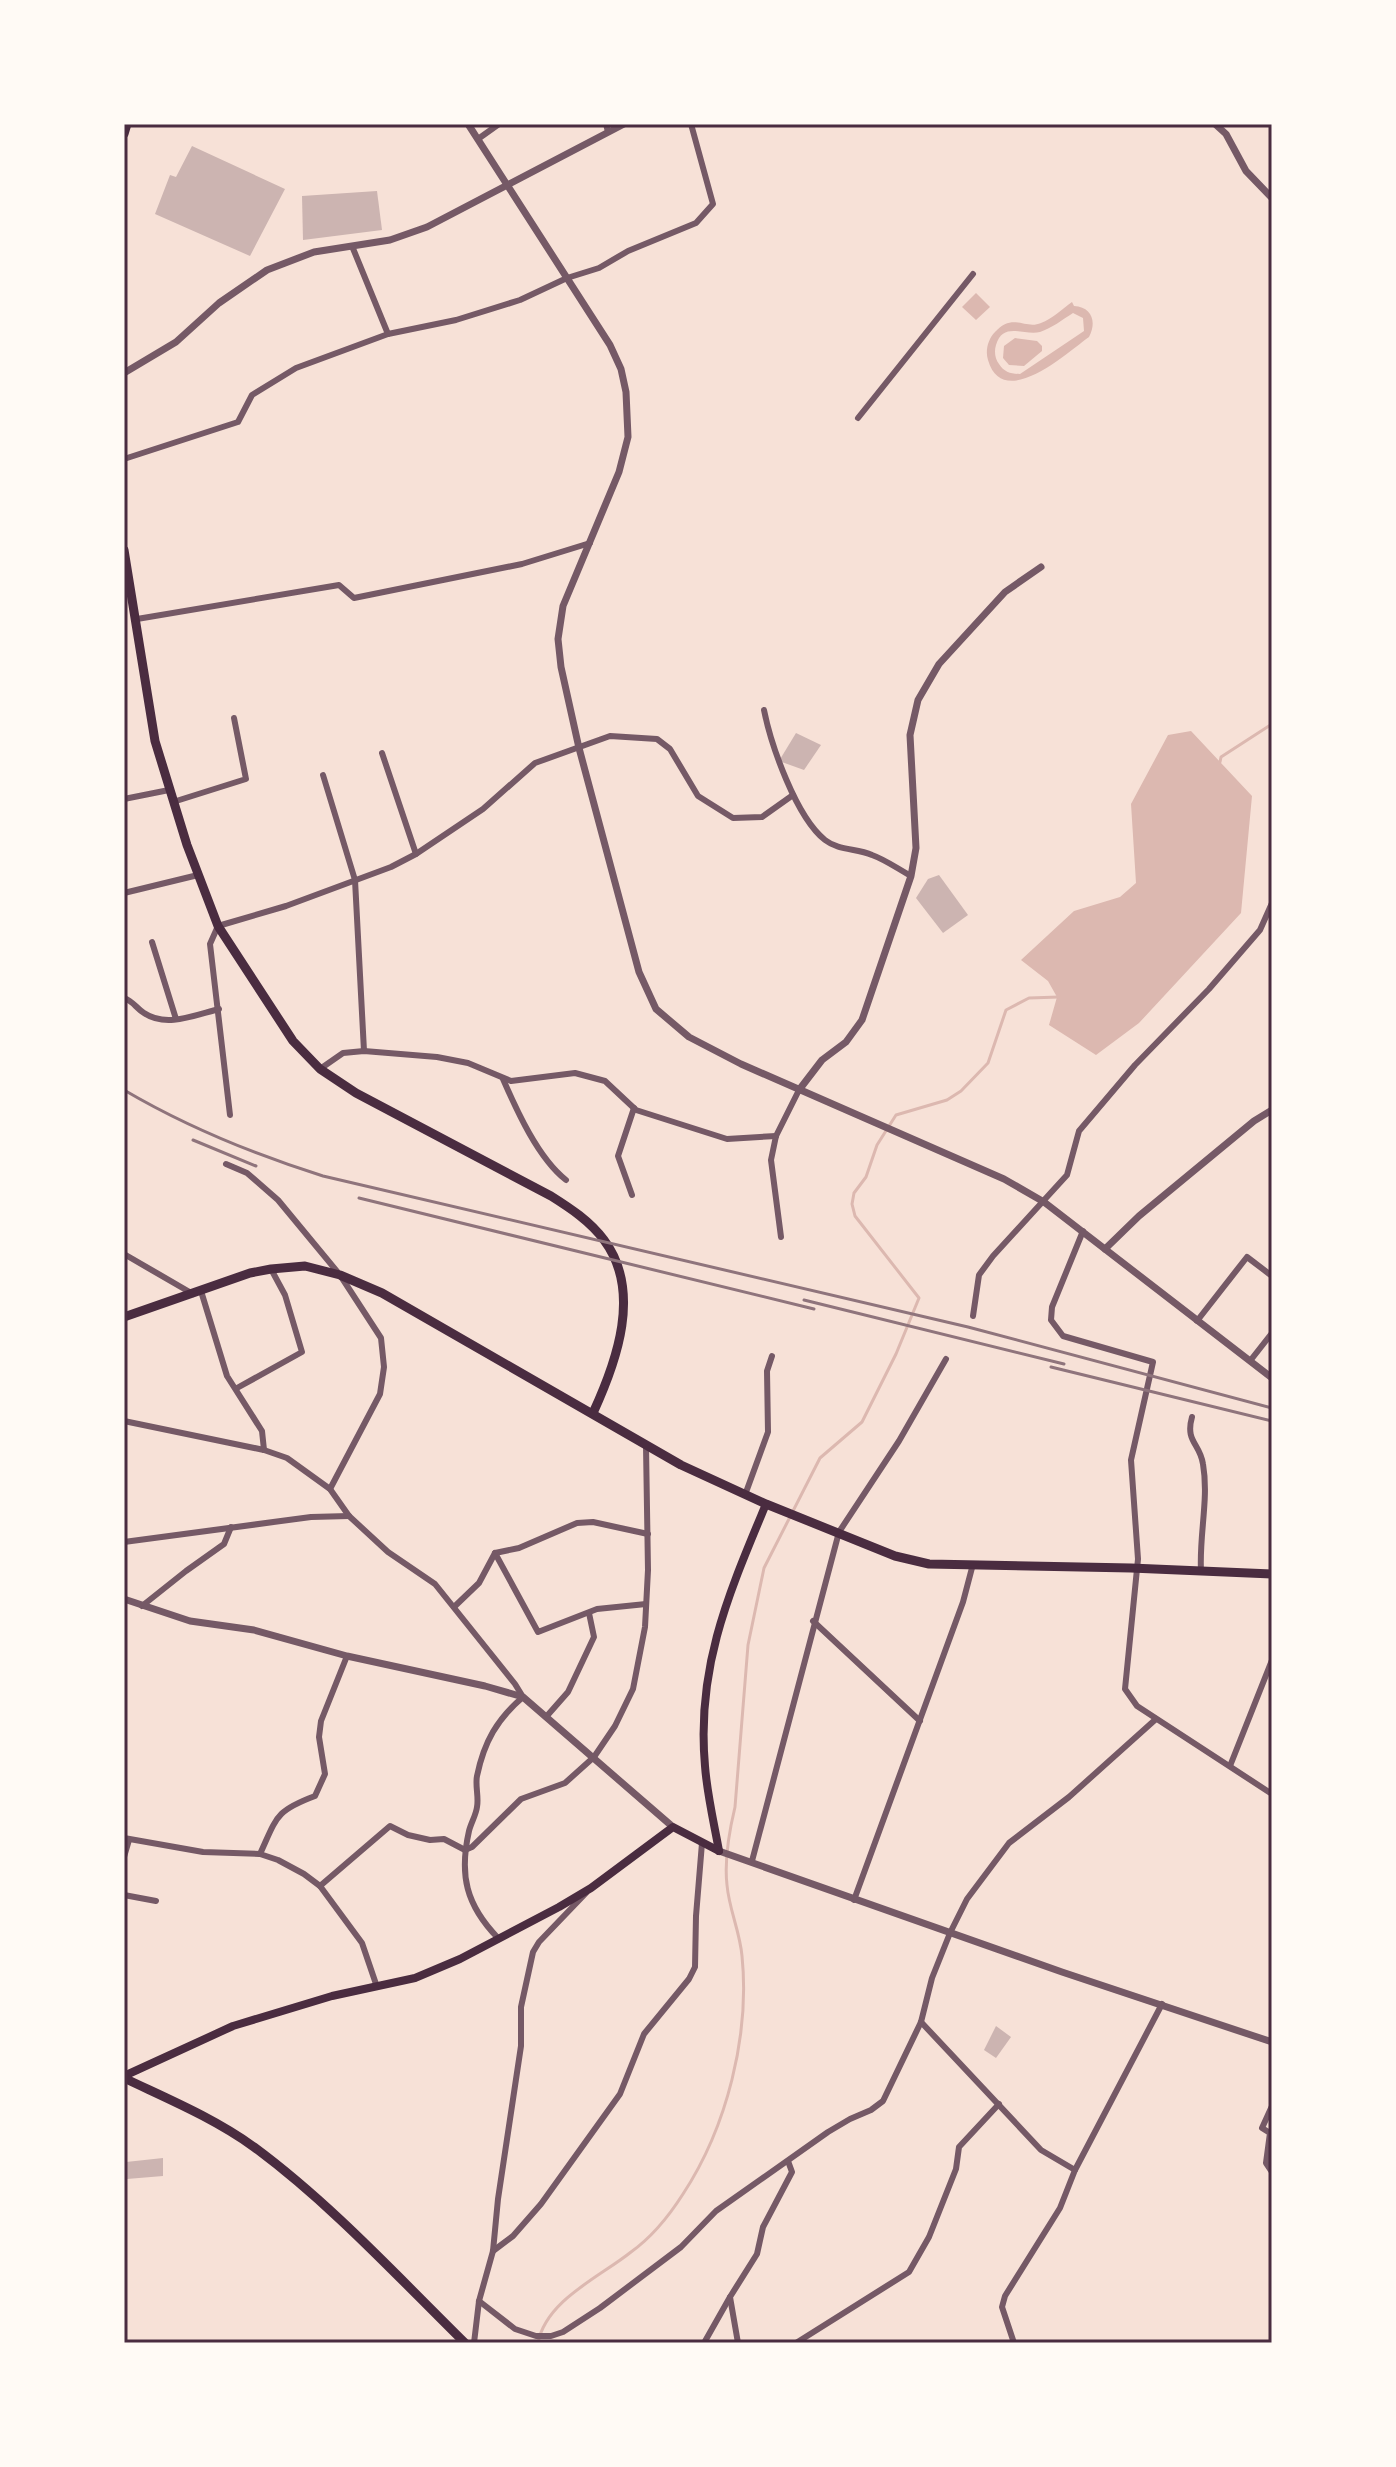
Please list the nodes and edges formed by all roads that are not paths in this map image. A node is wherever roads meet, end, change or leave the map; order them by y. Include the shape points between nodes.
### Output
1 (127, 124) edge
2 (468, 124) edge
3 (499, 124) edge
4 (624, 124) edge
5 (691, 124) edge
6 (1215, 124) edge
7 (607, 128) edge
8 (124, 134) edge
9 (478, 139) junction
10 (507, 184) junction
11 (1272, 198) edge
12 (352, 246) junction
13 (973, 274) dead end
14 (567, 278) junction
15 (388, 334) junction
16 (124, 373) edge
17 (858, 418) dead end
18 (124, 459) edge
19 (590, 543) junction
20 (124, 550) edge
21 (1041, 567) dead end
22 (137, 619) junction
23 (764, 710) dead end
24 (234, 718) dead end
25 (579, 748) junction
26 (382, 753) dead end
27 (323, 775) dead end
28 (169, 790) junction
29 (793, 795) junction
30 (124, 799) edge
31 (173, 802) junction
32 (416, 854) junction
33 (198, 875) junction
34 (911, 876) junction
35 (355, 880) junction
36 (124, 893) edge
37 (1272, 903) edge
38 (218, 926) junction
39 (152, 942) dead end
40 (124, 998) edge
41 (219, 1009) junction
42 (176, 1019) junction
43 (364, 1051) junction
44 (320, 1069) junction
45 (502, 1078) junction
46 (799, 1090) junction
47 (634, 1108) junction
48 (1272, 1110) edge
49 (230, 1115) dead end
50 (776, 1136) junction
51 (226, 1164) dead end
52 (566, 1180) dead end
53 (632, 1195) dead end
54 (1044, 1202) junction
55 (1083, 1231) junction
56 (781, 1237) dead end
57 (1105, 1249) junction
58 (124, 1254) edge
59 (271, 1269) junction
60 (340, 1275) junction
61 (1272, 1276) edge
62 (197, 1293) junction
63 (973, 1316) dead end
64 (124, 1317) edge
65 (1197, 1321) junction
66 (1272, 1333) edge
67 (772, 1356) dead end
68 (946, 1359) dead end
69 (1250, 1361) junction
70 (1272, 1378) edge
71 (237, 1388) junction
72 (593, 1413) junction
73 (1192, 1417) dead end
74 (124, 1421) edge
75 (646, 1446) junction
76 (264, 1450) junction
77 (330, 1489) junction
78 (745, 1495) junction
79 (766, 1504) junction
80 (349, 1516) junction
81 (231, 1527) junction
82 (839, 1532) junction
83 (648, 1534) junction
84 (124, 1542) edge
85 (495, 1553) junction
86 (973, 1563) junction
87 (1138, 1568) junction
88 (1201, 1571) junction
89 (1272, 1574) edge
90 (124, 1599) edge
91 (646, 1604) junction
92 (142, 1606) junction
93 (454, 1607) junction
94 (589, 1613) junction
95 (813, 1621) junction
96 (347, 1656) junction
97 (1272, 1660) edge
98 (523, 1697) junction
99 (546, 1717) junction
100 (1156, 1719) junction
101 (920, 1721) junction
102 (594, 1757) junction
103 (1230, 1766) junction
104 (1272, 1794) edge
105 (673, 1827) junction
106 (127, 1839) edge
107 (702, 1843) junction
108 (465, 1850) junction
109 (719, 1851) junction
110 (260, 1854) junction
111 (124, 1857) edge
112 (752, 1861) junction
113 (320, 1886) junction
114 (591, 1888) junction
115 (124, 1895) edge
116 (854, 1900) junction
117 (156, 1901) dead end
118 (950, 1933) junction
119 (498, 1938) junction
120 (377, 1987) junction
121 (1162, 2004) junction
122 (921, 2022) junction
123 (1272, 2042) edge
124 (124, 2077) edge
125 (999, 2104) junction
126 (1272, 2106) edge
127 (788, 2161) junction
128 (1075, 2170) junction
129 (1272, 2172) edge
130 (493, 2251) junction
131 (730, 2297) junction
132 (479, 2301) junction
133 (465, 2343) edge
134 (474, 2343) edge
135 (704, 2343) edge
136 (738, 2343) edge
137 (796, 2343) edge
138 (1014, 2343) edge

1 - 8 main road
2 - 9 street
3 - 9 street
4 - 7 street
5 - 14 street via 713,204 696,223
6 - 11 street via 1246,171
7 - 10 street
9 - 10 street
10 - 12 street via 414,233
10 - 14 street
12 - 15 street
12 - 16 street via 314,252 267,270 176,342
13 - 17 street
14 - 15 street via 520,300
14 - 19 street via 610,345 621,369 629,412 619,472
15 - 18 street via 296,368 252,395 238,422
19 - 22 street via 522,564 354,598 339,585
19 - 25 street via 563,606 558,639
20 - 22 main road
21 - 34 street via 1005,592 939,664 918,700 910,735 916,848
22 - 28 main road via 155,741
23 - 29 street via 770,740
24 - 31 street via 246,779
25 - 29 street via 610,736 657,739 670,749 698,796 733,818 762,817
25 - 32 street via 535,763 483,809
25 - 46 street via 639,972 656,1009 689,1037
26 - 32 street
27 - 35 street
28 - 30 street
28 - 31 main road
29 - 34 street via 825,840 871,854
31 - 33 main road
32 - 35 street
33 - 36 street
33 - 38 main road
34 - 46 street via 862,1020
35 - 38 street
35 - 43 street
37 - 54 street via 1260,930 1079,1131 1067,1175
38 - 41 street via 210,944
38 - 44 main road via 293,1041
39 - 42 street
40 - 42 street via 145,1014
41 - 42 street
41 - 49 street
43 - 44 street via 343,1053
43 - 45 street via 468,1063
44 - 72 main road via 551,1196 605,1241 624,1295 619,1343
45 - 47 street via 575,1073 605,1081
45 - 52 street via 518,1114
46 - 50 street
46 - 54 street via 1004,1179
47 - 50 street via 727,1139
47 - 53 street via 618,1156
48 - 57 street
50 - 56 street via 771,1160
51 - 60 street via 247,1173 278,1200
54 - 55 street
54 - 63 street via 979,1275
55 - 57 street
55 - 87 street via 1051,1314 1058,1332 1153,1362 1131,1460
57 - 65 street
58 - 62 street
59 - 60 main road via 305,1266
59 - 62 main road
59 - 71 street via 285,1295 302,1352
60 - 72 main road via 382,1293
60 - 77 street via 381,1338 384,1367 380,1394
61 - 65 street via 1247,1257
62 - 64 main road
62 - 71 street via 227,1376
65 - 69 street
66 - 69 street
67 - 78 street via 767,1371 768,1432
68 - 82 street
69 - 70 street
71 - 76 street via 262,1431
72 - 75 main road
73 - 88 street via 1191,1440 1203,1459 1206,1492
74 - 76 street
75 - 78 main road
75 - 83 street
76 - 77 street via 287,1458
77 - 80 street
78 - 79 main road
79 - 82 main road
79 - 109 main road via 729,1592 705,1694 705,1765
80 - 81 street
80 - 93 street via 388,1552 435,1584
81 - 84 street
81 - 92 street via 224,1544
82 - 86 main road via 929,1564
82 - 95 street
83 - 85 street via 577,1523
83 - 91 street
85 - 93 street via 479,1583
85 - 94 street via 538,1632
86 - 87 main road
86 - 101 street
87 - 88 main road
87 - 100 street via 1125,1689
88 - 89 main road
90 - 92 street
91 - 94 street
91 - 102 street via 633,1689
92 - 96 street
93 - 98 street
94 - 99 street via 594,1637 568,1692
95 - 101 street
95 - 112 street
96 - 98 street
96 - 110 street via 321,1721 325,1774 315,1796 278,1815
97 - 103 street
98 - 99 street
98 - 108 street via 502,1716 486,1746
99 - 102 street
100 - 103 street
100 - 118 street via 1009,1843 967,1899
101 - 116 street
102 - 105 street
102 - 108 street via 565,1783 521,1799
103 - 104 street
105 - 107 main road
105 - 114 main road
106 - 110 street via 203,1852
106 - 111 street
107 - 109 main road
107 - 130 street via 695,1967 689,1979 644,2034 620,2094 541,2204
108 - 113 street via 444,1839 408,1835 390,1826
108 - 119 street via 472,1906
109 - 112 street
110 - 113 street
112 - 116 street
113 - 120 street via 362,1943
114 - 119 main road
114 - 130 street via 533,1952 521,2007 521,2046
115 - 117 street
116 - 118 street
118 - 121 street
118 - 122 street
119 - 120 main road via 415,1978
120 - 124 main road via 233,2026
121 - 123 street
121 - 128 street
122 - 125 street
122 - 127 street via 883,2101
124 - 133 main road via 254,2147 333,2213
125 - 128 street via 1041,2150
125 - 137 street via 959,2147 935,2223 909,2272
126 - 129 street via 1262,2128 1270,2133 1266,2163
127 - 131 street via 792,2172 763,2227 757,2254
127 - 132 street via 563,2332 536,2336 515,2329
128 - 138 street via 1060,2208 1005,2296 1002,2307
130 - 132 street
131 - 135 street
131 - 136 street
132 - 134 street

